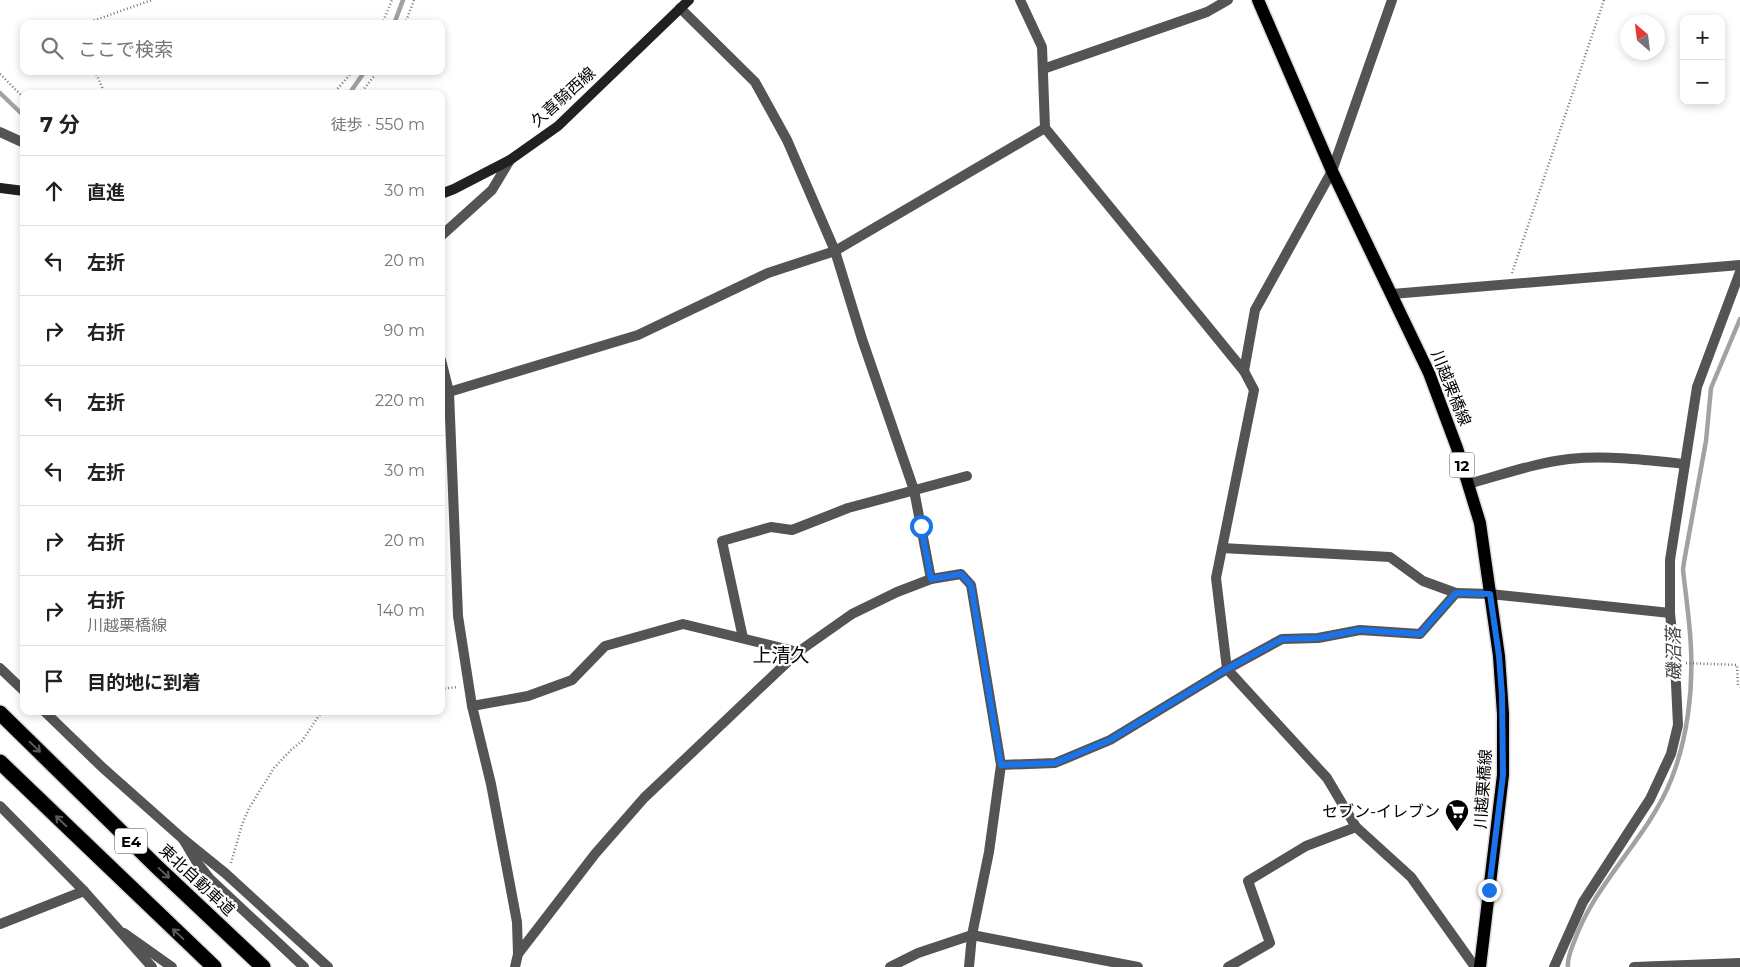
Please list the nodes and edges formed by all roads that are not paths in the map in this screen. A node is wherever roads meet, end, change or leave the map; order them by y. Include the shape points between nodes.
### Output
1 (689, 0) edge
2 (1020, 0) edge
3 (1228, 0) edge
4 (1258, 0) edge
5 (1392, 0) edge
6 (680, 8) junction
7 (1043, 69) junction
8 (1045, 128) junction
9 (0, 132) edge
10 (20, 141) edge
11 (510, 160) junction
12 (1332, 171) junction
13 (0, 188) edge
14 (20, 190) edge
15 (445, 192) edge
16 (445, 232) edge
17 (835, 251) junction
18 (1740, 265) edge
19 (1740, 272) edge
20 (1392, 294) junction
21 (1244, 371) junction
22 (445, 392) edge
23 (1685, 464) junction
24 (967, 476) dead end
25 (1468, 484) junction
26 (914, 490) junction
27 (1222, 548) junction
28 (931, 579) junction
29 (1456, 593) junction
30 (1490, 594) junction
31 (1670, 612) junction
32 (743, 638) junction
33 (798, 652) junction
34 (0, 668) edge
35 (1227, 669) junction
36 (20, 687) edge
37 (472, 706) junction
38 (0, 713) edge
39 (48, 715) edge
40 (0, 762) edge
41 (1001, 765) junction
42 (0, 806) edge
43 (1356, 827) junction
44 (183, 839) junction
45 (84, 891) junction
46 (0, 924) edge
47 (116, 927) junction
48 (972, 935) junction
49 (518, 954) junction
50 (1740, 963) edge
51 (1711, 966) edge
52 (152, 967) edge
53 (172, 967) edge
54 (214, 967) edge
55 (263, 967) edge
56 (304, 967) edge
57 (328, 967) edge
58 (515, 967) edge
59 (890, 967) edge
60 (969, 967) edge
61 (1138, 967) edge
62 (1228, 967) edge
63 (1475, 967) edge
64 (1480, 967) edge
65 (1554, 967) edge
66 (1634, 967) edge

1 - 6 main road, 久喜騎西線
2 - 7 street via 1042,47
3 - 7 street via 1207,12
4 - 12 main road, 川越栗橋線 / 12
5 - 12 street
6 - 11 main road, 久喜騎西線 via 558,126
6 - 17 street via 755,82 787,140
7 - 8 street
8 - 17 street
8 - 21 street
9 - 10 street
11 - 15 main road, 久喜騎西線
11 - 16 street via 492,190
12 - 20 main road, 川越栗橋線 / 12
12 - 21 street via 1256,310
13 - 14 main road
17 - 22 street via 768,274 638,335
17 - 26 street
18 - 20 street
19 - 23 street via 1697,387
20 - 25 main road, 川越栗橋線 / 12 via 1429,373
21 - 27 street via 1254,390
22 - 37 street via 458,616
23 - 25 street via 1622,458 1569,459
23 - 31 street via 1670,560
24 - 26 street
25 - 30 main road, 川越栗橋線 / 12 via 1480,523
26 - 28 street
26 - 32 street via 848,508 792,530 771,527 722,541
27 - 29 street via 1390,557 1423,581
27 - 35 street via 1216,578
28 - 33 street via 852,614
28 - 41 street via 961,574 971,585
29 - 30 street
29 - 35 street via 1420,634 1360,630 1318,638 1282,639
30 - 31 street
30 - 64 main road, 川越栗橋線 / 12 via 1500,666 1503,775
31 - 65 street via 1678,725 1672,754 1650,799 1584,902
32 - 33 street
32 - 37 street via 683,624 605,646 572,680 528,696
33 - 49 street via 644,798 595,854
34 - 36 street
35 - 41 street via 1110,740 1080,753 1055,763
35 - 43 street via 1327,778
37 - 49 street via 507,866 517,922
38 -> 55 highway, 東北自動車道 / E4
39 - 44 street
54 -> 40 highway, E4
41 - 48 street via 989,852
42 - 45 street
43 - 62 street via 1306,846 1248,881 1270,943
43 - 63 street via 1411,877
44 - 56 street via 210,878
44 - 57 street
45 - 46 street
45 - 47 street
47 - 52 street
47 - 53 street
48 - 59 street via 918,953
48 - 60 street
48 - 61 street
49 - 58 street
50 - 51 street
51 - 66 street

